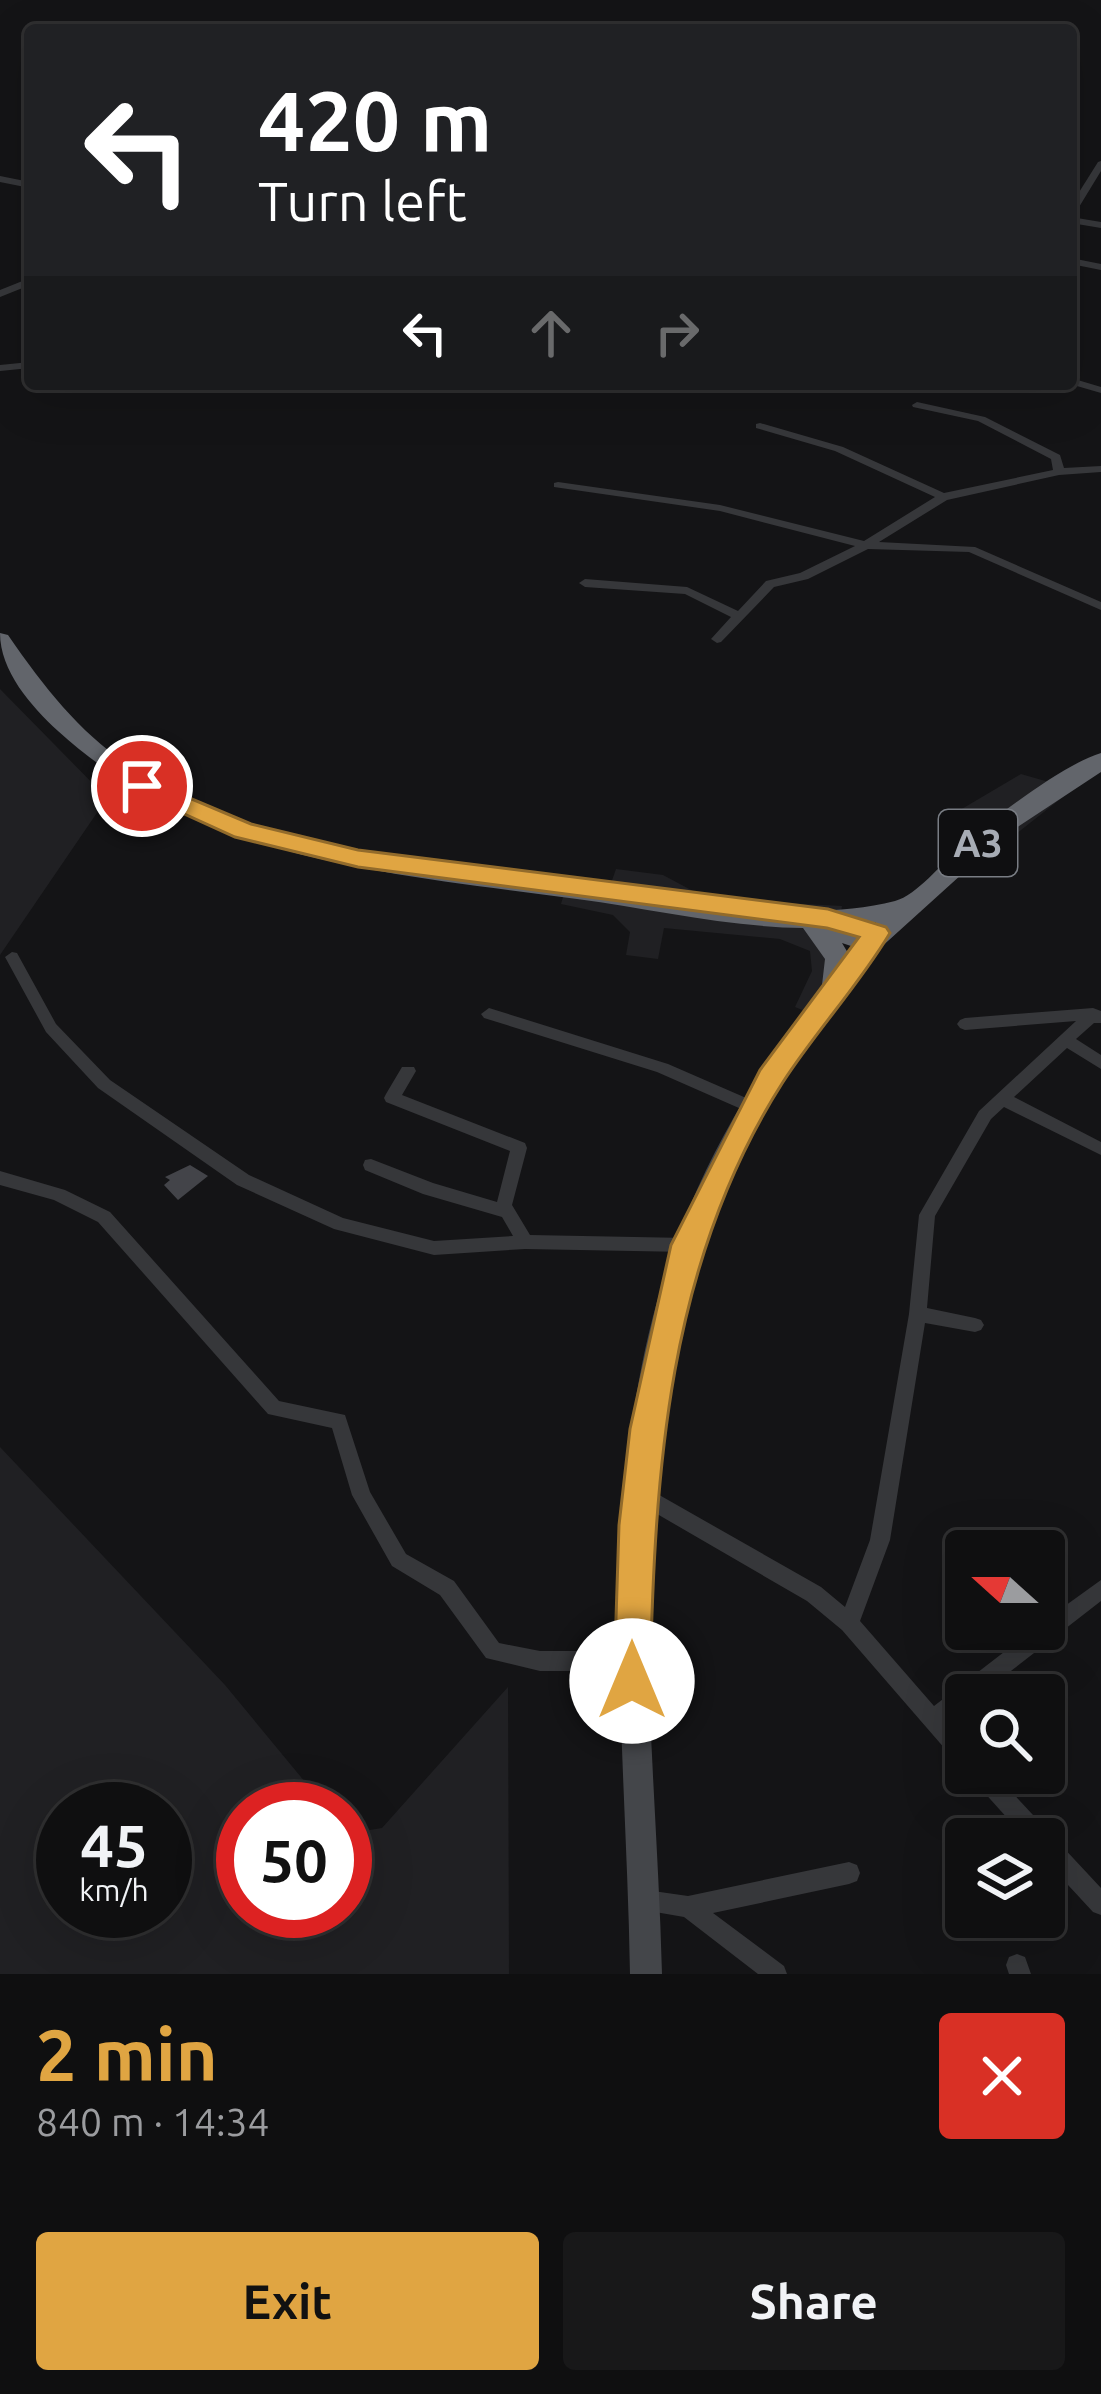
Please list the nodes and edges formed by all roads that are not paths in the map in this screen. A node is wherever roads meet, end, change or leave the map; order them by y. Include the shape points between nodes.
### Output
1 (1101, 164) edge
2 (1077, 206) edge
3 (917, 404) dead end
4 (760, 426) dead end
5 (1101, 469) edge
6 (1059, 472) junction
7 (558, 485) dead end
8 (943, 496) junction
9 (866, 545) junction
10 (585, 583) dead end
11 (1101, 606) edge
12 (737, 615) junction
13 (717, 639) dead end
14 (0, 640) edge
15 (1101, 761) edge
16 (902, 908) junction
17 (813, 919) junction
18 (873, 938) junction
19 (12, 956) dead end
20 (835, 985) junction
21 (489, 1014) dead end
22 (1097, 1014) edge
23 (965, 1024) dead end
24 (1069, 1042) junction
25 (1101, 1063) edge
26 (408, 1071) dead end
27 (1001, 1098) junction
28 (754, 1108) junction
29 (1101, 1149) edge
30 (370, 1165) dead end
31 (0, 1178) edge
32 (508, 1212) junction
33 (525, 1242) junction
34 (687, 1245) junction
35 (918, 1314) junction
36 (975, 1325) dead end
37 (640, 1494) junction
38 (1101, 1589) edge
39 (849, 1623) junction
40 (632, 1661) junction
41 (932, 1720) junction
42 (945, 1735) edge
43 (999, 1794) edge
44 (1021, 1818) edge
45 (1065, 1866) edge
46 (849, 1873) dead end
47 (646, 1901) junction
48 (1101, 1904) edge
49 (688, 1907) junction
50 (646, 1974) edge
51 (776, 1974) edge

1 - 2 street
3 - 6 street via 1019,434 1056,457
4 - 8 street via 839,449
5 - 6 street
6 - 8 street
7 - 9 street via 720,508
8 - 9 street
9 - 11 street via 971,549
9 - 12 street via 770,584
10 - 12 street via 687,591
12 - 13 street
14 - 17 highway, A3 via 41,703 89,748 178,805 244,831 433,872
15 - 16 highway, A3 via 995,830
16 - 17 highway, A3
16 - 18 highway, A3
17 - 18 highway, A3
17 - 20 highway via 838,958
18 - 20 main road
19 - 33 street via 51,1028 104,1084 243,1180 395,1241 434,1248
20 - 28 main road
21 - 28 street via 662,1068
22 - 23 street
22 - 24 street
24 - 25 street
24 - 27 street
26 - 32 street via 392,1098 519,1148 504,1198
27 - 29 street
27 - 35 street via 927,1215
28 - 34 main road
30 - 32 street
31 - 40 street via 104,1217 274,1408 339,1421 362,1495 399,1560 447,1588 493,1652
32 - 33 street
33 - 34 street
34 - 37 main road
35 - 36 street
35 - 39 street via 880,1540
37 - 39 street via 814,1594
37 - 40 main road
38 - 41 street
39 - 41 street
40 - 47 main road
41 - 42 street
43 - 44 street
45 - 48 street
46 - 49 street
47 - 49 street
47 - 50 main road
49 - 51 street

